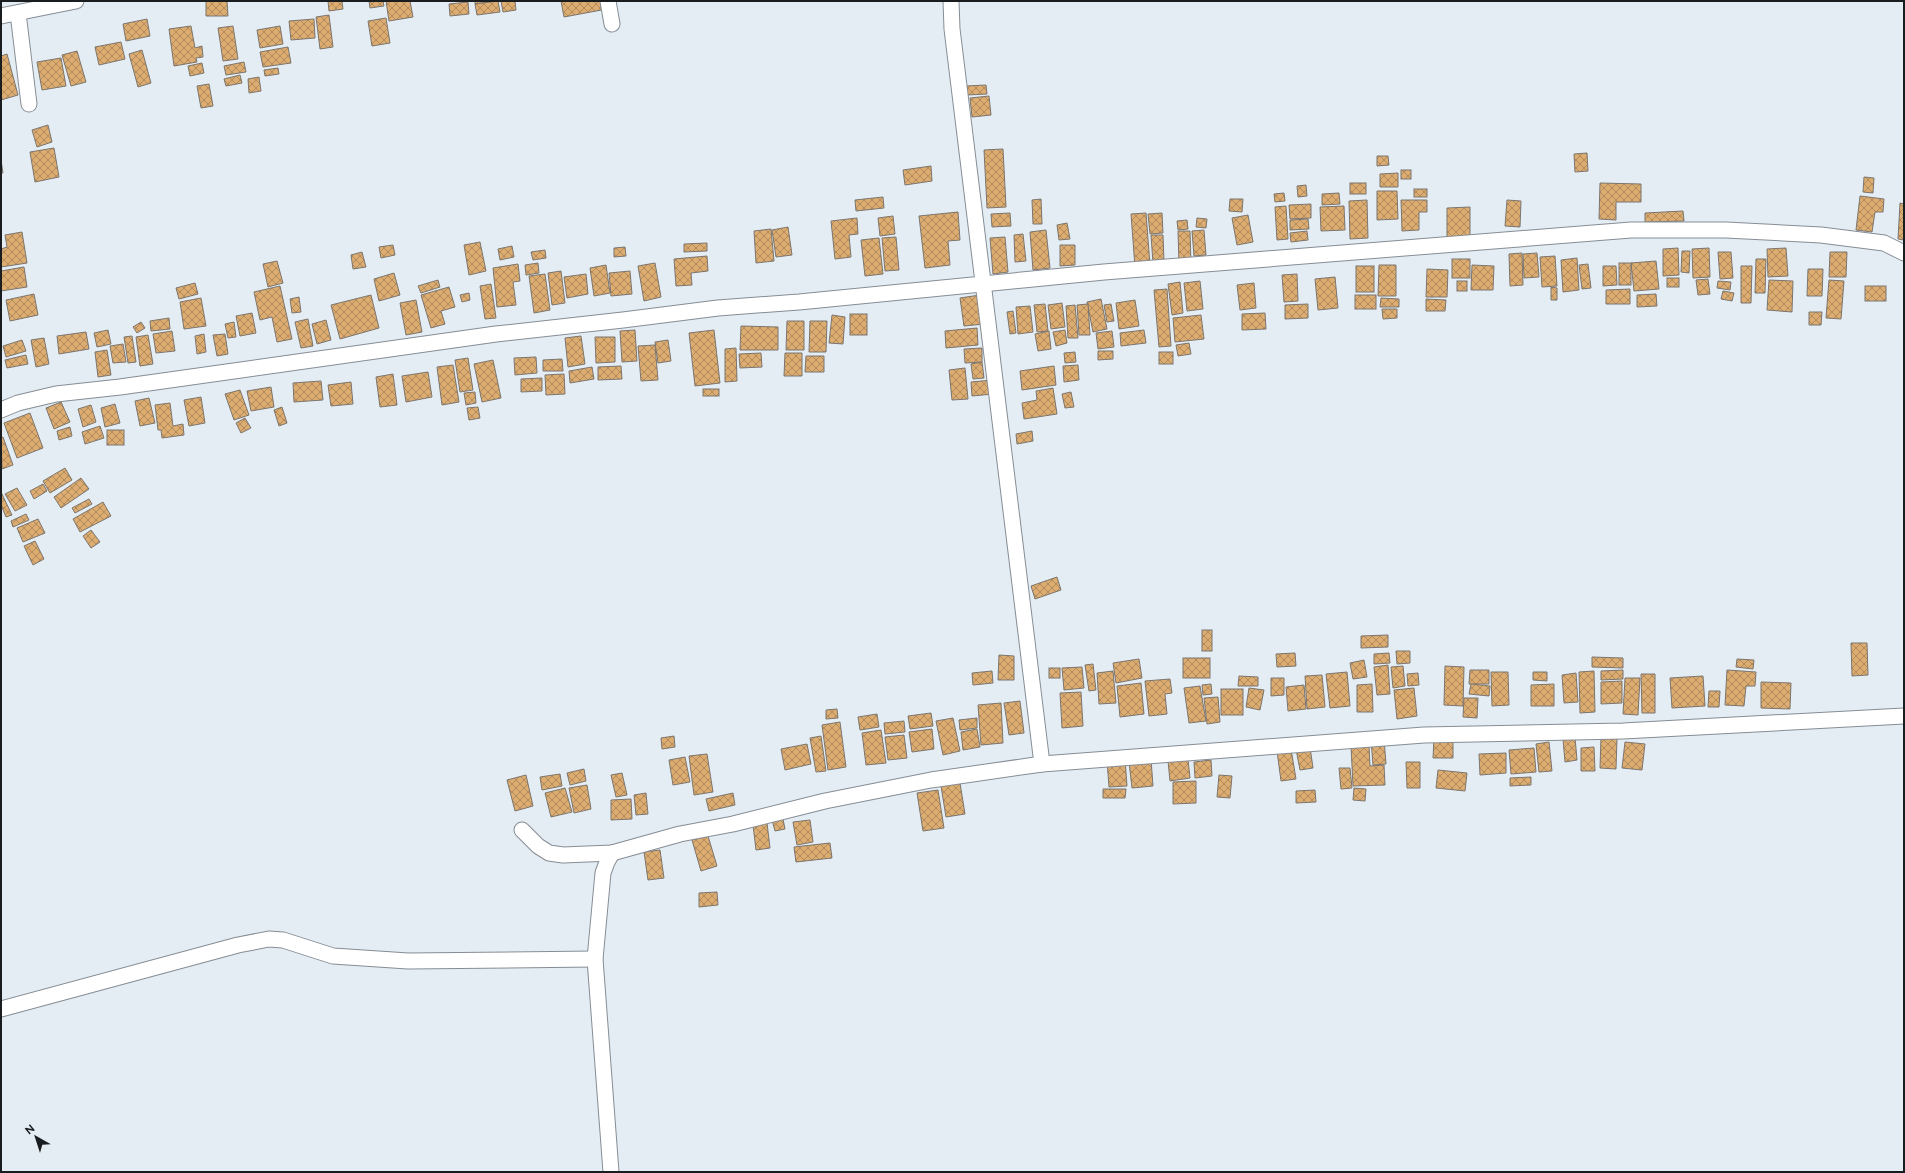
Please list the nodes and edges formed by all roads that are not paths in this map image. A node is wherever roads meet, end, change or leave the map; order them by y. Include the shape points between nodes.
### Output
1 (76, 1) edge
2 (608, 1) edge
3 (951, 1) edge
4 (18, 13) junction
5 (1, 16) edge
6 (612, 24) dead end
7 (29, 104) dead end
8 (1904, 253) edge
9 (983, 284) junction
10 (1, 410) edge
11 (1904, 716) edge
12 (1042, 764) junction
13 (522, 830) dead end
14 (612, 853) junction
15 (595, 959) junction
16 (1, 1009) edge
17 (611, 1172) edge

1 - 4 street
2 - 6 street
3 - 9 street via 952,29
4 - 5 street
4 - 7 street
8 - 9 street via 1884,243 1821,235 1726,230 1631,230
9 - 10 street via 718,308 496,334 56,394
9 - 12 street
11 - 12 street via 1623,731 1424,735
12 - 14 street via 931,780 825,801 733,824 680,834
13 - 14 street via 549,853
14 - 15 street via 606,862 604,873
15 - 16 street via 408,961 333,956 295,943 269,939 238,945
15 - 17 street

